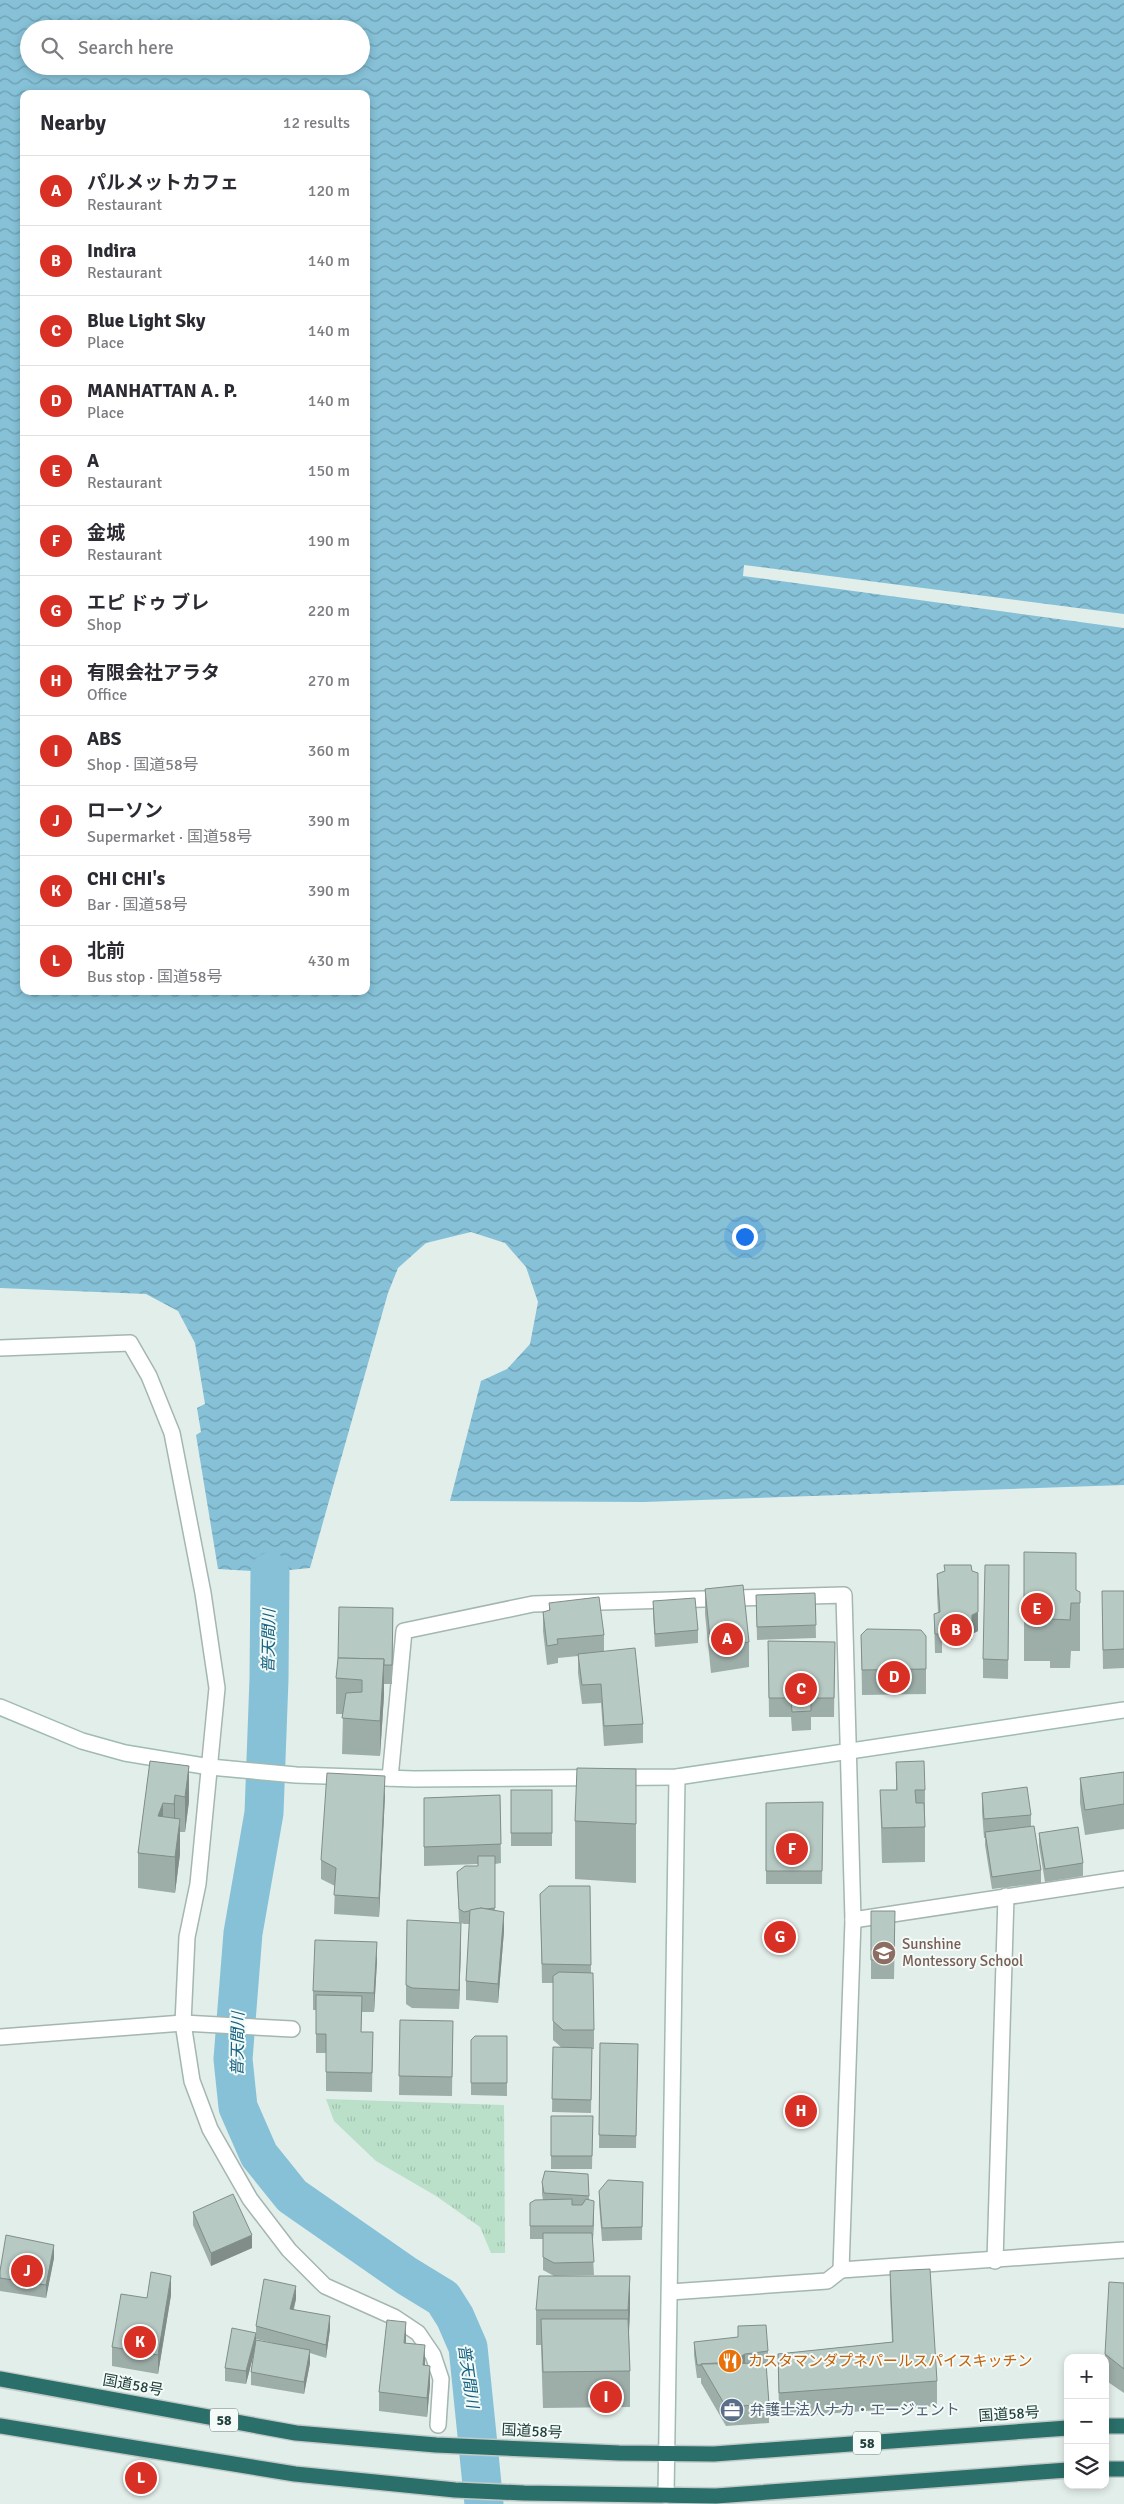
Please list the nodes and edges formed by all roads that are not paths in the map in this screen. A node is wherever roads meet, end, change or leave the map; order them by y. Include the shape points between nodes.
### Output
1 (0, 1348) edge
2 (0, 1707) edge
3 (1124, 1710) edge
4 (847, 1751) junction
5 (216, 1767) junction
6 (676, 1776) junction
7 (390, 1778) junction
8 (1124, 1879) edge
9 (1006, 1896) junction
10 (853, 1920) junction
11 (183, 2023) junction
12 (292, 2029) dead end
13 (0, 2037) edge
14 (1124, 2250) edge
15 (995, 2261) junction
16 (841, 2270) junction
17 (670, 2292) junction
18 (0, 2378) edge
19 (438, 2425) dead end
20 (0, 2426) edge
21 (1109, 2426) edge
22 (1124, 2426) edge
23 (1064, 2428) edge
24 (667, 2454) junction
25 (1109, 2469) edge
26 (1124, 2469) edge
27 (1064, 2470) edge
28 (666, 2496) junction

1 - 5 street via 130,1343 149,1376 172,1433 206,1612 218,1688
2 - 5 street via 82,1741 125,1753
3 - 4 street
4 - 6 street
4 - 7 street via 844,1595 533,1604 404,1631
4 - 10 street
5 - 7 street via 296,1775
5 - 11 street via 188,1937
6 - 7 street
6 - 17 street
8 - 9 street
9 - 10 street
9 - 15 street
10 - 16 street
11 - 12 street
11 - 13 street
11 - 19 street via 192,2081 210,2129 250,2199 289,2250 325,2286 394,2317 418,2333 433,2355 441,2379
14 - 15 street
15 - 16 street
16 - 17 street via 827,2281
17 - 24 street
18 - 24 highway, 国道58号 / 58 via 296,2433 450,2445
20 - 28 highway via 295,2474 455,2490
21 - 22 highway
23 - 24 highway, 国道58号 / 58 via 714,2454
24 - 28 street
25 - 26 highway
27 - 28 highway via 738,2495

